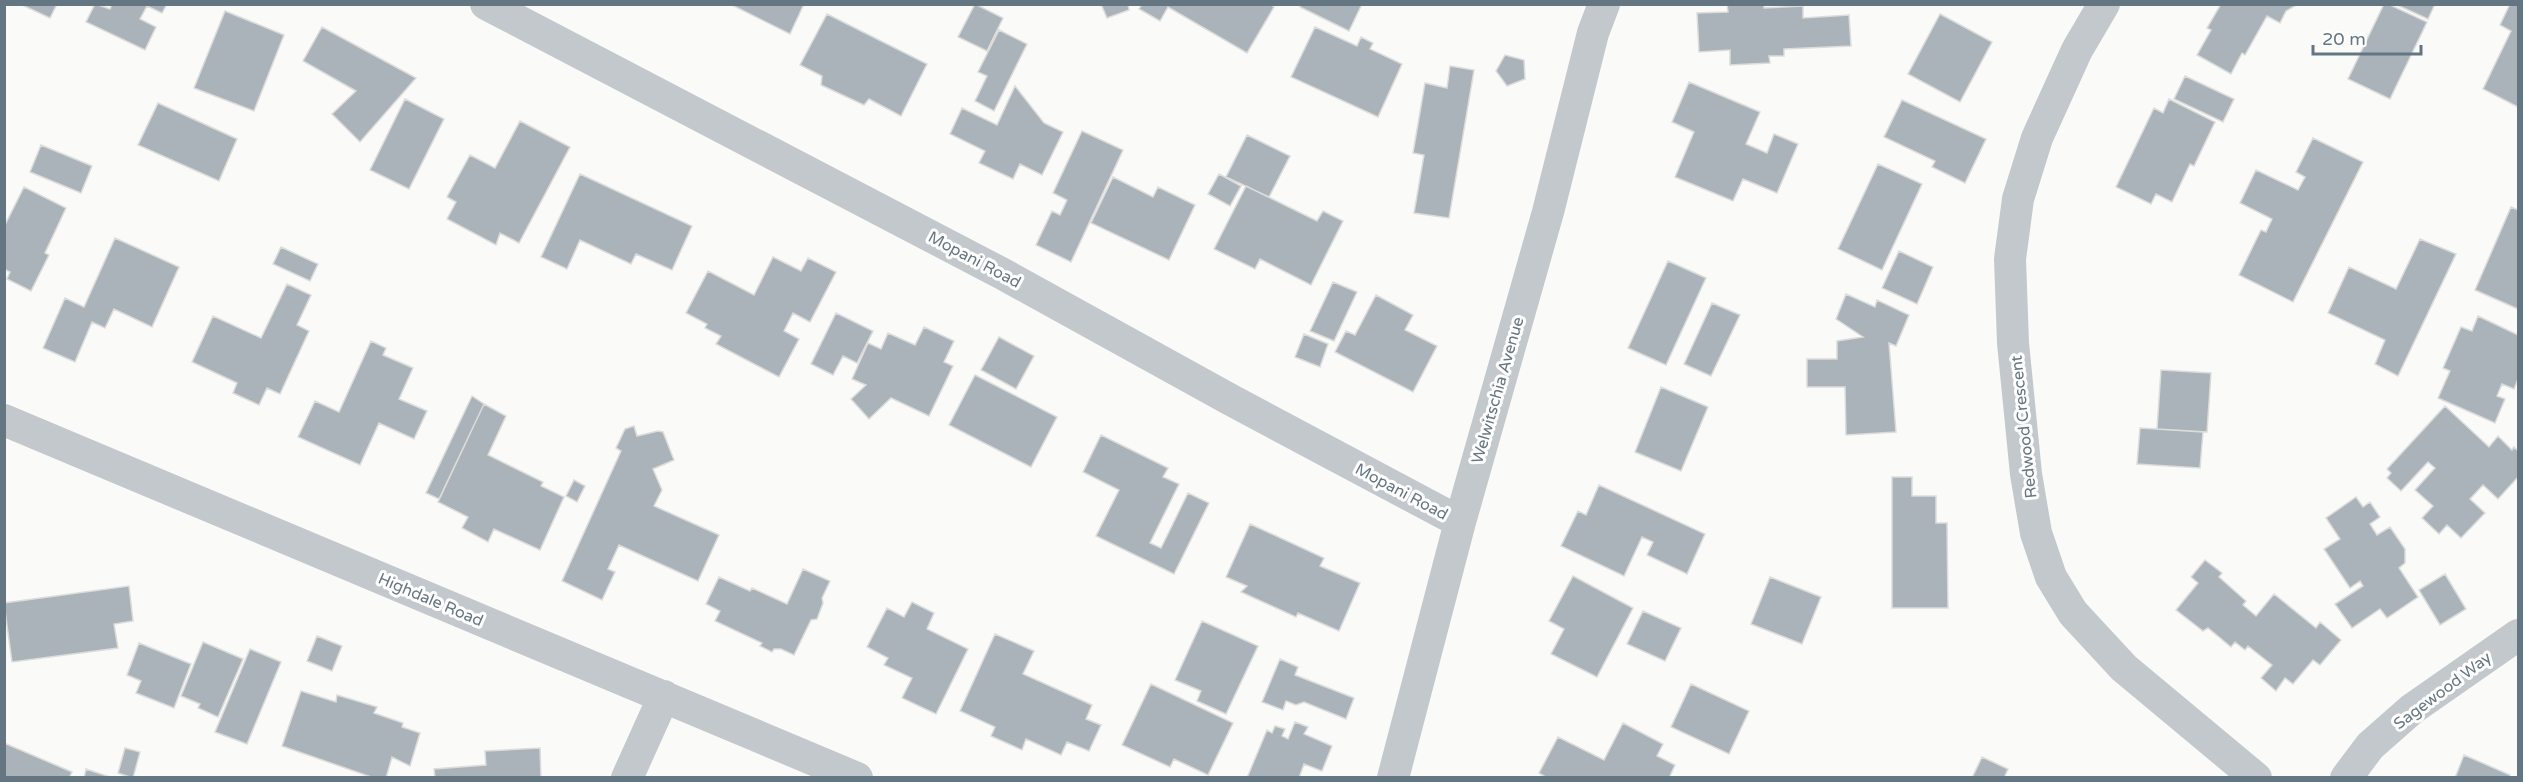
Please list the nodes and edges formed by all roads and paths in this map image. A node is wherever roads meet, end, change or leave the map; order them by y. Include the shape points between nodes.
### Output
1 (486, 4) edge
2 (2104, 4) edge
3 (1599, 6) edge
4 (4, 420) edge
5 (1460, 522) junction
6 (2518, 635) edge
7 (664, 696) junction
8 (627, 777) edge
9 (856, 777) edge
10 (1393, 777) edge
11 (2256, 777) edge
12 (2346, 777) edge

1 - 5 street, Mopani Road via 980,261
2 - 11 street, Redwood Crescent via 2077,50 2037,138 2018,199 2010,259 2013,343 2036,533 2051,578 2073,613 2124,668
3 - 5 street, Welwitschia Avenue via 1548,212
4 - 7 street, Highdale Road
5 - 10 street, Welwitschia Avenue
6 - 12 street, Sagewood Way via 2412,709 2370,746
7 - 8 street
7 - 9 street, Highdale Road

